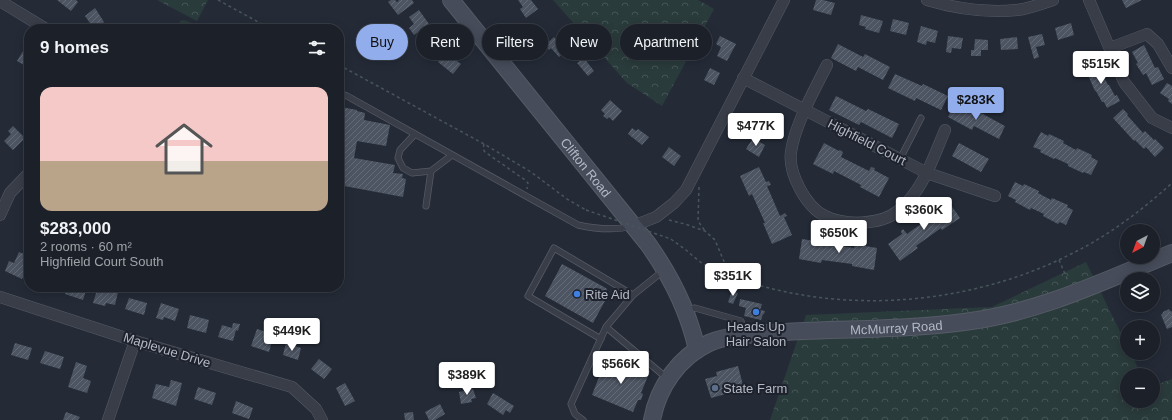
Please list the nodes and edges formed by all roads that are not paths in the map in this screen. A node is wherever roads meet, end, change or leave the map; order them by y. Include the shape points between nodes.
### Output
1 (451, 0) edge
2 (784, 0) edge
3 (927, 0) edge
4 (1053, 0) edge
5 (1089, 0) edge
6 (0, 1) edge
7 (38, 24) edge
8 (1110, 48) junction
9 (827, 65) dead end
10 (1172, 68) edge
11 (743, 78) junction
12 (344, 95) edge
13 (805, 110) junction
14 (921, 118) dead end
15 (1172, 128) edge
16 (945, 130) dead end
17 (415, 134) junction
18 (452, 155) junction
19 (900, 159) junction
20 (431, 171) junction
21 (927, 173) junction
22 (24, 178) edge
23 (995, 196) dead end
24 (426, 206) dead end
25 (0, 215) edge
26 (633, 226) junction
27 (1172, 253) edge
28 (665, 270) junction
29 (633, 295) junction
30 (0, 297) edge
31 (684, 311) junction
32 (606, 327) junction
33 (744, 335) junction
34 (600, 339) junction
35 (135, 341) junction
36 (697, 350) junction
37 (668, 379) junction
38 (108, 420) edge
39 (322, 420) edge
40 (583, 420) edge
41 (652, 420) edge

1 - 26 main road, Clifton Road
2 - 11 street
3 - 4 street via 952,7 986,11 1018,10
5 - 8 street
6 - 7 street
8 - 10 street via 1147,34 1158,44
8 - 15 street via 1124,82 1152,118
9 - 13 street
11 - 13 street, Highfield Court
11 - 26 street via 686,190 656,217
12 - 17 lane
13 - 19 street, Highfield Court
13 - 21 street via 794,138 792,169 798,187 809,204 825,216 844,222 864,223 882,219 897,212 911,199
14 - 19 lane
16 - 21 street
17 - 18 lane
17 - 20 lane via 400,150 398,158 403,168 412,173
18 - 20 lane
18 - 26 lane via 578,225 596,229 621,229
19 - 21 street, Highfield Court
20 - 24 lane
21 - 23 street, Highfield Court
22 - 25 street via 10,193
26 - 28 main road, Clifton Road
27 - 33 main road, McMurray Road via 1047,304 1018,312 964,322 905,327
28 - 29 lane
28 - 31 main road, Clifton Road
29 - 32 lane
29 - 34 lane via 554,248 528,296
30 - 35 street, Maplevue Drive
31 - 33 lane via 695,308 741,321
31 - 36 main road, Clifton Road
32 - 34 lane
32 - 37 lane
33 - 36 main road, McMurray Road via 717,340
34 - 40 lane via 570,404 575,414
35 - 38 street
35 - 39 street, Maplevue Drive via 292,387 316,409
36 - 37 main road, McMurray Road
37 - 41 main road, McMurray Road via 655,406

